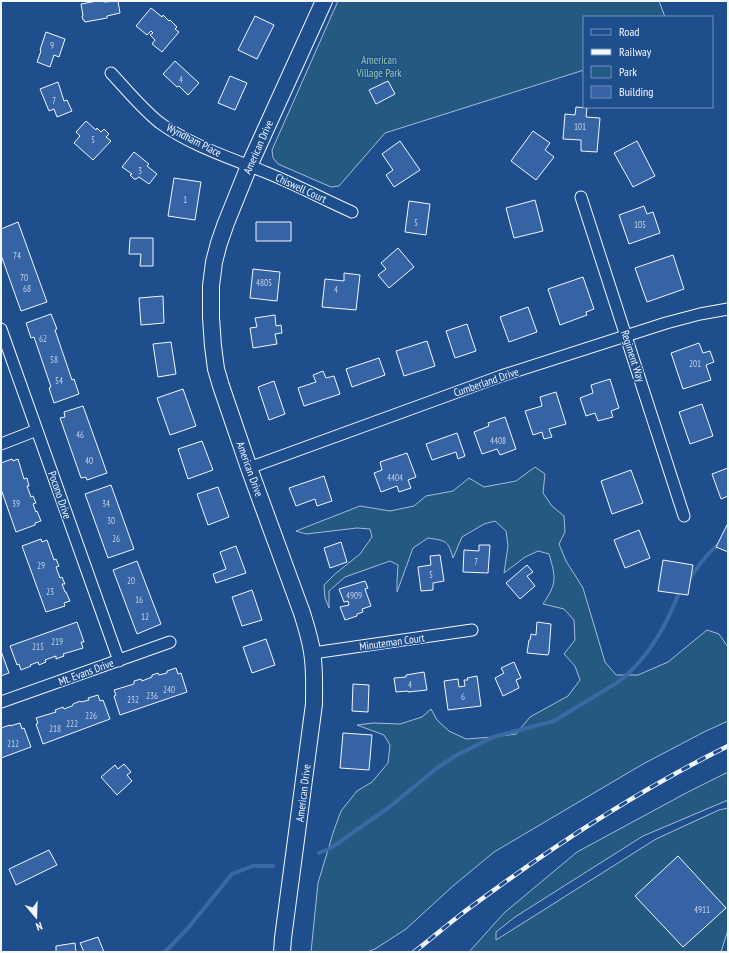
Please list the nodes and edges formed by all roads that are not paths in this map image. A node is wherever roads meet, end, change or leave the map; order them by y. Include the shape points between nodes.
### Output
1 (324, 1) edge
2 (111, 72) dead end
3 (250, 166) junction
4 (582, 197) dead end
5 (352, 212) dead end
6 (728, 309) edge
7 (1, 329) edge
8 (626, 336) junction
9 (37, 430) junction
10 (1, 444) edge
11 (249, 468) junction
12 (684, 516) dead end
13 (472, 630) dead end
14 (170, 642) dead end
15 (313, 653) junction
16 (119, 661) junction
17 (1, 702) edge
18 (282, 952) edge

1 - 3 street, American Drive
2 - 3 street, Wyndham Place via 143,107 174,132
3 - 5 street, Chiswell Court
3 - 11 street, American Drive via 219,243 211,286 216,369
4 - 8 street, Regiment Way
6 - 8 street, Cumberland Drive via 700,314
7 - 9 street, Pocono Drive
8 - 11 street, Cumberland Drive via 501,376
8 - 12 street, Regiment Way
9 - 10 street
9 - 16 street, Pocono Drive
11 - 15 street, American Drive via 302,613
13 - 15 street, Minuteman Court
14 - 16 street, Mt. Evans Drive
15 - 18 street, American Drive via 314,704
16 - 17 street, Mt. Evans Drive

